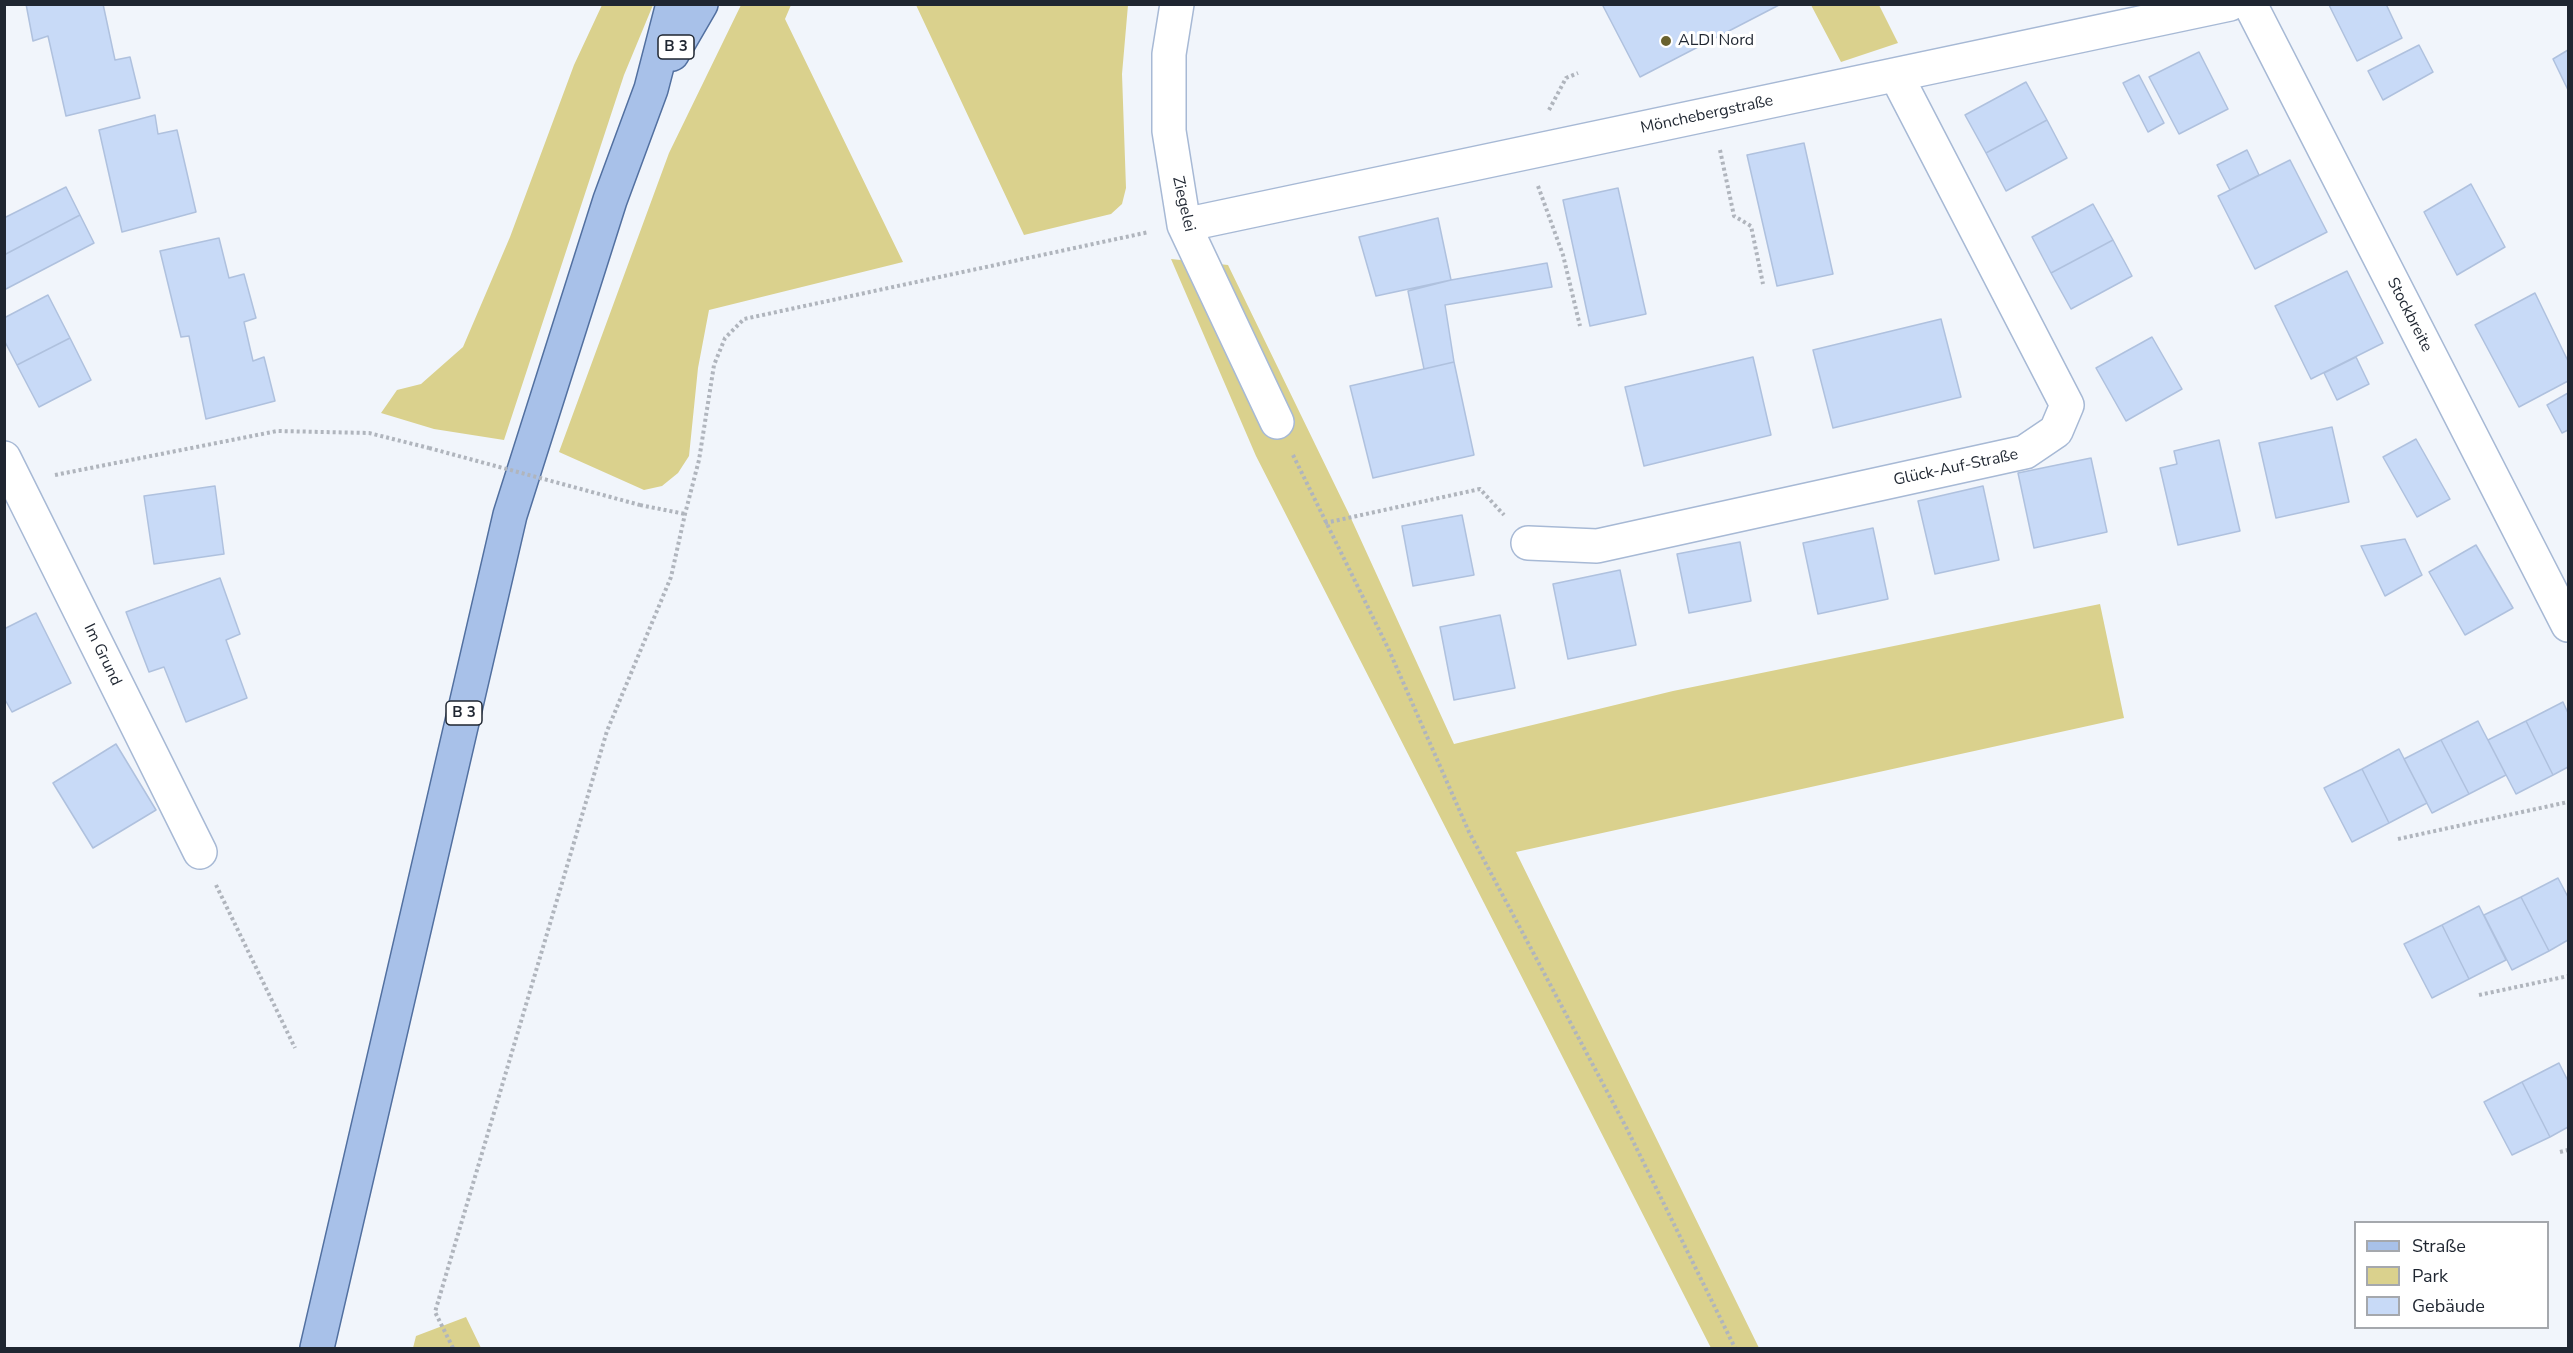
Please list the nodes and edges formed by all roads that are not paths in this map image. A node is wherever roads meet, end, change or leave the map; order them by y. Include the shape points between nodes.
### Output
1 (673, 4) edge
2 (701, 4) edge
3 (1176, 4) edge
4 (2230, 4) edge
5 (2250, 4) edge
6 (1896, 75) junction
7 (651, 89) junction
8 (1184, 225) junction
9 (1277, 422) road end
10 (9, 475) edge
11 (1528, 543) road end
12 (2568, 625) edge
13 (200, 852) road end
14 (317, 1348) edge

1 - 7 main road, B 3
2 - 7 main road, B 3
3 - 8 street, Ziegelei via 1169,54 1169,131
4 - 6 street, Mönchebergstraße
5 - 12 street, Stockbreite
6 - 8 street, Mönchebergstraße
6 - 11 street, Glück-Auf-Straße via 2067,405 2056,431 2025,452 1597,546
7 - 14 main road, B 3 via 610,200 510,515
8 - 9 street, Ziegelei
10 - 13 street, Im Grund

